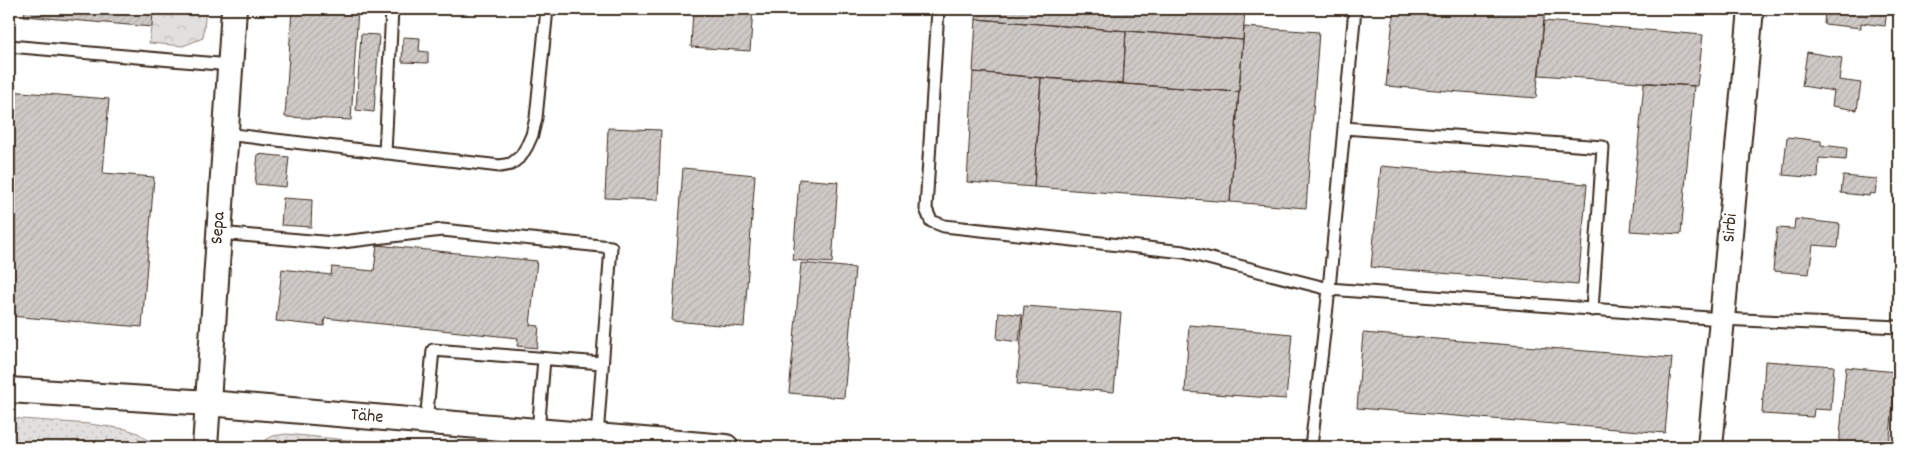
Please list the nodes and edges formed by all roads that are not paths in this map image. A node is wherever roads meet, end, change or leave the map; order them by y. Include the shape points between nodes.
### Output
1 (234, 9) edge
2 (392, 9) edge
3 (547, 9) edge
4 (938, 9) edge
5 (1355, 9) edge
6 (1751, 9) edge
7 (9, 46) edge
8 (230, 65) junction
9 (1344, 128) junction
10 (226, 134) junction
11 (385, 153) junction
12 (219, 233) junction
13 (1329, 289) junction
14 (1592, 310) junction
15 (1722, 319) junction
16 (1899, 327) edge
17 (544, 359) junction
18 (602, 363) junction
19 (9, 390) edge
20 (208, 403) junction
21 (426, 422) junction
22 (538, 432) junction
23 (597, 437) junction
24 (205, 447) edge
25 (726, 447) edge
26 (1311, 447) edge
27 (1710, 447) edge

1 - 8 street, Sepa
2 - 11 lane
3 - 11 lane via 536,118 521,156 511,164 500,166
4 - 13 lane via 926,209 931,221 944,226 1184,252
5 - 9 lane
6 - 15 street, Sirbi
7 - 8 lane
8 - 10 street, Sepa
9 - 13 lane
9 - 14 lane via 1603,147
10 - 11 lane
10 - 12 street, Sepa
12 - 18 lane via 334,243 442,230 611,247
12 - 20 street, Sepa
13 - 14 lane
13 - 26 lane
14 - 15 lane
15 - 16 lane
15 - 27 street, Sirbi
17 - 18 lane
17 - 21 lane via 433,350
17 - 22 lane
18 - 23 lane
19 - 20 street, Tähe
20 - 21 street, Tähe
20 - 24 street, Sepa
21 - 22 street, Tähe
22 - 23 street, Tähe
23 - 25 street, Tähe

